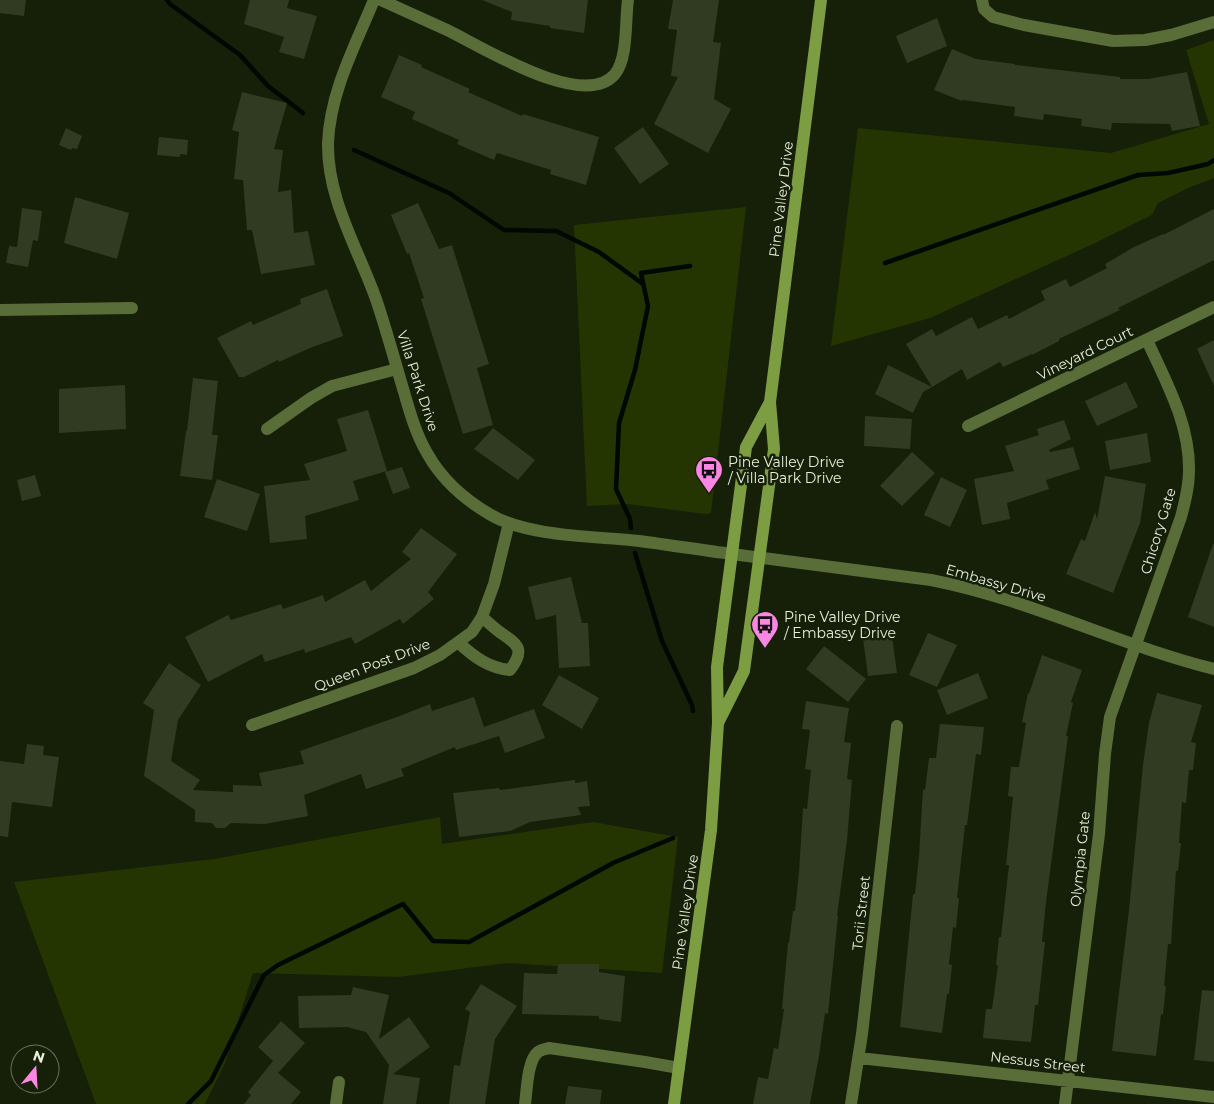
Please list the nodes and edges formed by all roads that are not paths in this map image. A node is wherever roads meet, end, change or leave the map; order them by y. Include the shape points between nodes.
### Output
1 (374, 0) edge
2 (381, 0) edge
3 (628, 0) edge
4 (821, 0) edge
5 (982, 0) edge
6 (1214, 22) edge
7 (1214, 307) edge
8 (132, 308) dead end
9 (0, 310) edge
10 (1147, 340) junction
11 (397, 369) junction
12 (770, 402) junction
13 (968, 426) dead end
14 (267, 429) dead end
15 (509, 523) junction
16 (732, 554) junction
17 (759, 557) junction
18 (482, 617) junction
19 (459, 642) junction
20 (1135, 645) junction
21 (1214, 669) edge
22 (718, 723) junction
23 (252, 725) dead end
24 (897, 726) dead end
25 (859, 1058) junction
26 (679, 1068) junction
27 (1069, 1081) junction
28 (339, 1082) dead end
29 (1214, 1097) edge
30 (336, 1104) edge
31 (525, 1104) edge
32 (674, 1104) edge
33 (851, 1104) edge
34 (1065, 1104) edge

1 - 11 street, Villa Park Drive via 336,95 329,129 329,154 337,202 377,302
2 - 3 street via 545,78 590,86 614,75 622,62
4 - 12 main road, Pine Valley Drive
5 - 6 street via 984,9 994,17 1113,41 1145,40
7 - 10 street, Vineyard Court
8 - 9 street
10 - 13 street, Vineyard Court
10 - 20 street, Chicory Gate via 1183,423 1189,471 1181,517
11 - 14 street via 332,386
11 - 15 street, Villa Park Drive via 418,435 438,470 475,505
12 - 16 main road, Pine Valley Drive via 746,447
12 - 17 main road, Pine Valley Drive via 774,449
15 - 16 street, Villa Park Drive via 555,533
15 - 18 street, Queen Post Drive
16 - 17 street, Embassy Drive
16 - 22 main road, Pine Valley Drive via 717,666
17 - 20 street, Embassy Drive via 959,586
17 - 22 main road, Pine Valley Drive via 744,671
18 - 19 street, Queen Post Drive via 472,632
18 - 19 street via 515,642 519,658 510,670 478,659
19 - 23 street, Queen Post Drive via 414,668
20 - 21 street, Embassy Drive
20 - 27 street, Olympia Gate via 1110,717
22 - 26 main road, Pine Valley Drive via 711,830
24 - 25 street, Torii Street
25 - 27 street, Nessus Street
25 - 33 street, Torii Street
26 - 31 street via 549,1048 534,1057
26 - 32 main road, Pine Valley Drive
27 - 29 street, Nessus Street
27 - 34 street, Olympia Gate
28 - 30 street

